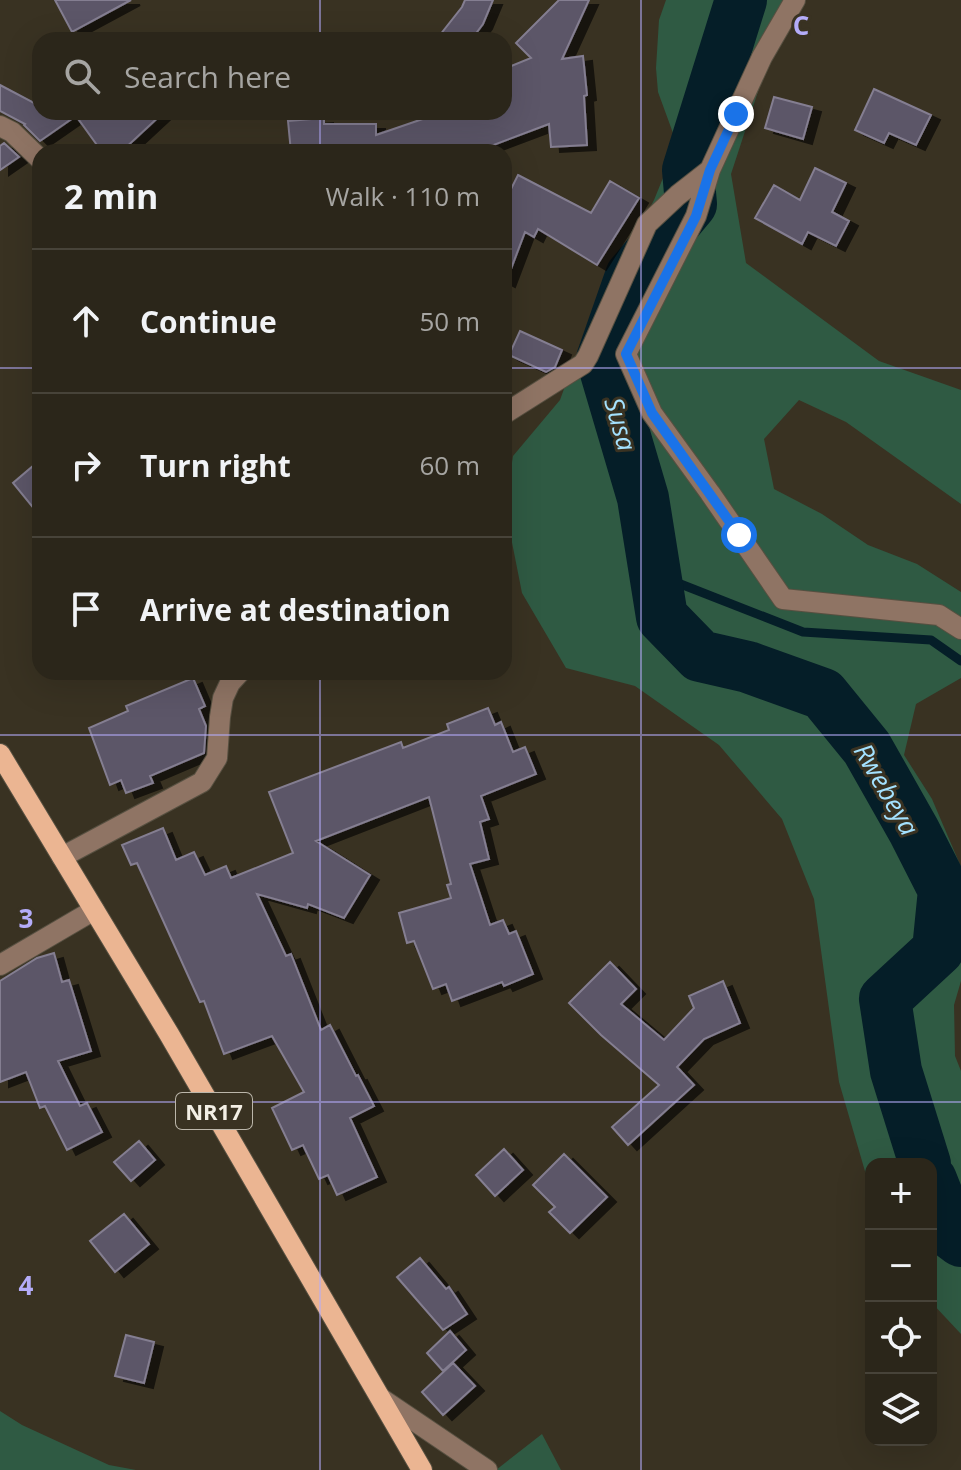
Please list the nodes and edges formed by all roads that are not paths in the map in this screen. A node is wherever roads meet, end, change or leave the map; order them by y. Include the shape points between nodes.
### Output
1 (795, 0) edge
2 (0, 126) edge
3 (32, 151) edge
4 (710, 170) junction
5 (512, 409) edge
6 (961, 629) edge
7 (233, 680) edge
8 (0, 754) edge
9 (62, 857) junction
10 (94, 910) junction
11 (0, 965) edge
12 (382, 1399) junction
13 (422, 1470) edge
14 (487, 1470) edge

1 - 4 street via 762,57
2 - 3 street
4 - 5 street via 647,224 583,364
4 - 6 street via 696,216 626,354 652,413 783,599 939,615
7 - 9 street via 223,698 217,758 202,782
8 - 9 main road, NR17
9 - 10 main road, NR17
10 - 11 street
10 - 12 main road, NR17
12 - 13 main road, NR17
12 - 14 street

